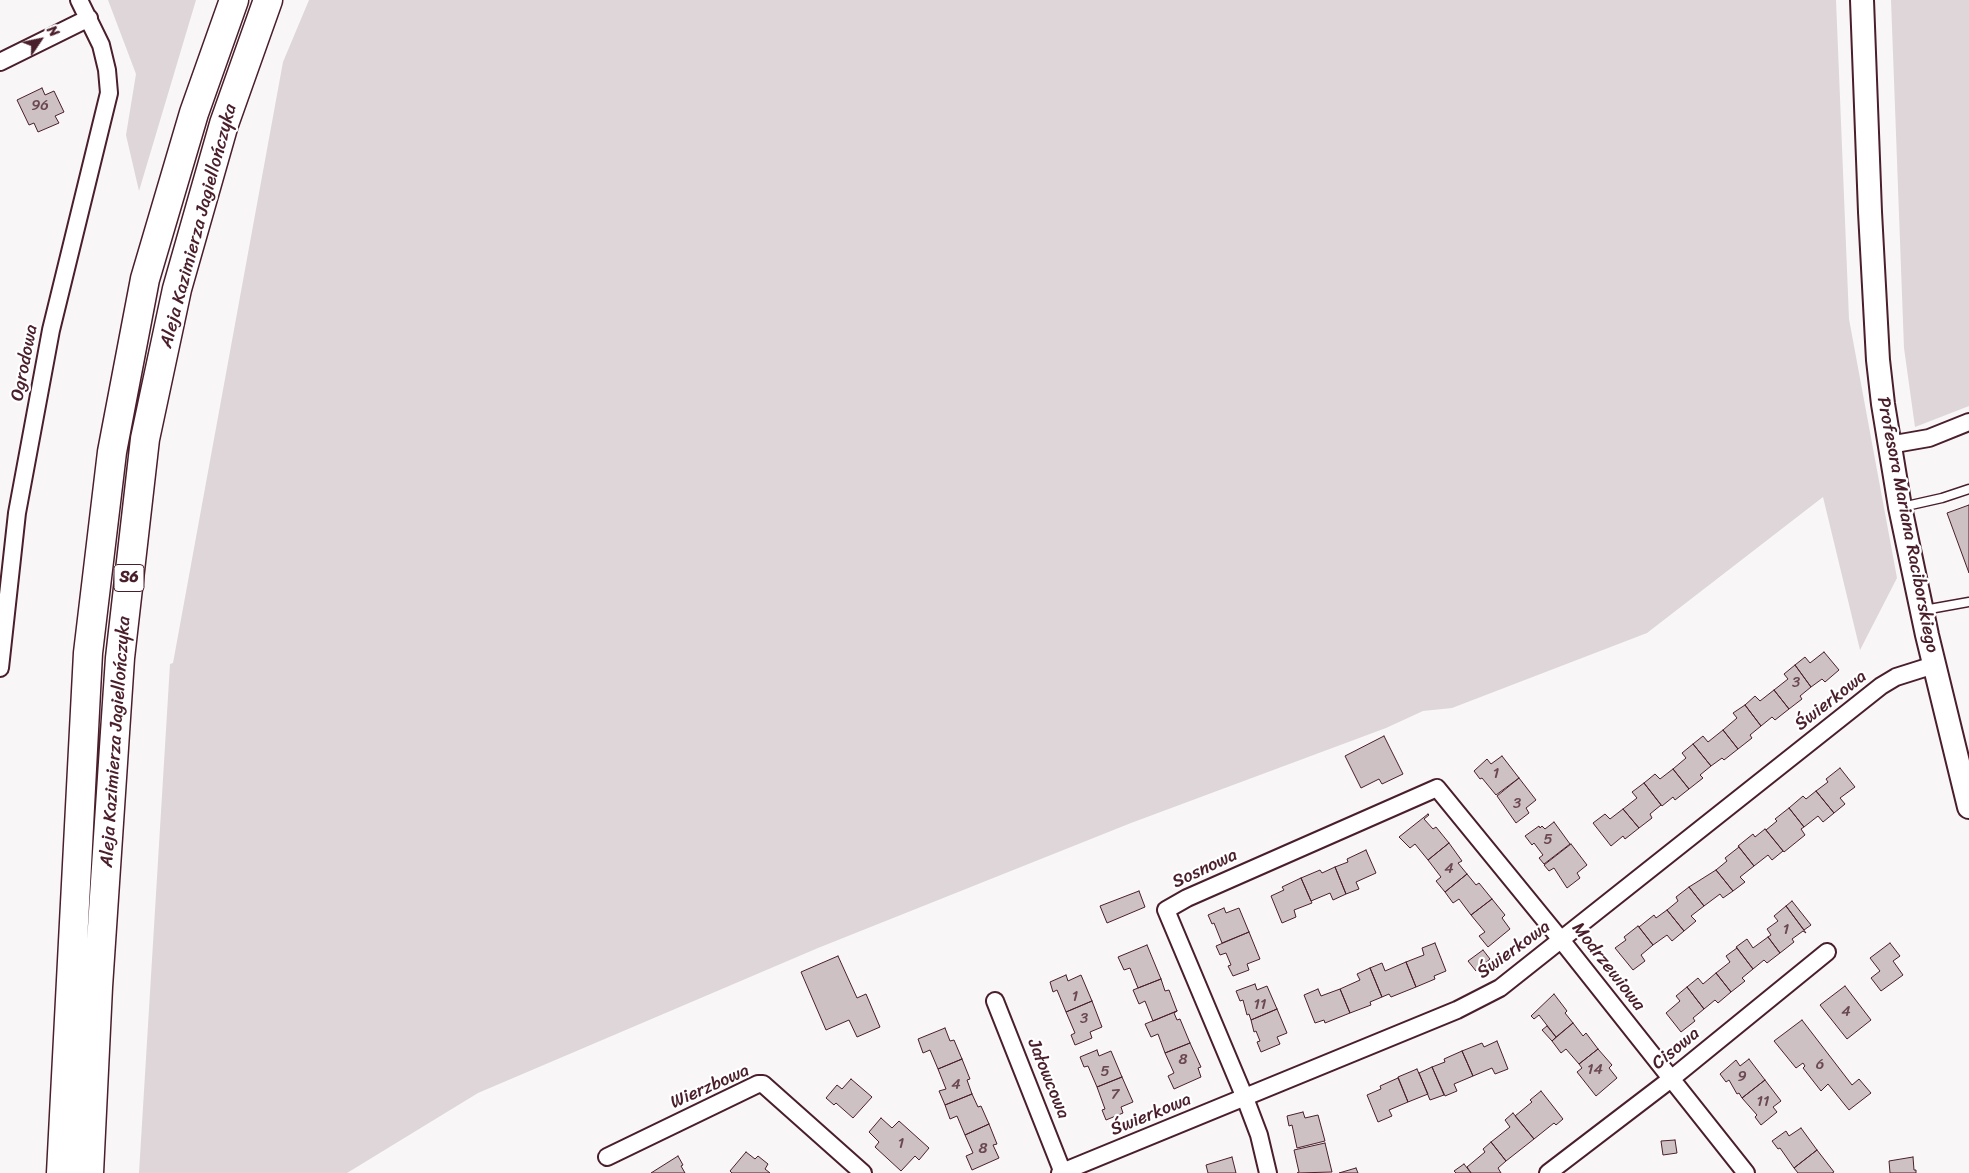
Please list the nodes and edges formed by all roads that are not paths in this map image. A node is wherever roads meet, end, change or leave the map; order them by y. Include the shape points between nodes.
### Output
1 (79, 0) edge
2 (234, 0) edge
3 (268, 0) edge
4 (1862, 0) edge
5 (88, 18) junction
6 (0, 62) edge
7 (1969, 422) edge
8 (1889, 445) junction
9 (1969, 489) edge
10 (1900, 507) junction
11 (1969, 602) edge
12 (1922, 611) junction
13 (1934, 665) junction
14 (0, 668) edge
15 (1962, 750) edge
16 (1437, 788) joint
17 (1969, 807) edge
18 (1562, 941) junction
19 (1827, 952) dead end
20 (995, 1000) dead end
21 (1671, 1079) junction
22 (1245, 1098) junction
23 (607, 1157) dead end
24 (61, 1173) edge
25 (89, 1173) edge
26 (863, 1173) edge
27 (1062, 1173) edge
28 (1268, 1173) edge
29 (1548, 1173) edge
30 (1746, 1173) edge

1 - 5 street, Ogrodowa
2 - 24 highway, Aleja Kazimierza Jagiellończyka / S6 via 194,113 145,279 112,452 88,653
3 - 25 highway, Aleja Kazimierza Jagiellończyka / S6 via 224,124 177,289 145,439 120,658
4 - 8 main road, Profesora Mariana Raciborskiego via 1878,360
5 - 6 street
5 - 14 street, Ogrodowa via 101,45 107,70 108,101 51,330 17,513
7 - 8 street via 1929,438
8 - 10 main road, Profesora Mariana Raciborskiego
9 - 10 lane
10 - 12 main road, Profesora Mariana Raciborskiego
11 - 12 lane
12 - 13 main road, Profesora Mariana Raciborskiego
13 - 15 main road, Profesora Mariana Raciborskiego
13 - 18 street, Świerkowa via 1896,677 1882,686
15 - 17 main road, Profesora Mariana Raciborskiego
16 - 18 street, Modrzewiowa
16 - 22 street, Sosnowa via 1166,910
18 - 21 street, Modrzewiowa
18 - 22 street, Świerkowa via 1500,988 1457,1010
19 - 21 street, Cisowa
20 - 27 street, Jałowcowa
21 - 29 street, Cisowa
21 - 30 street, Modrzewiowa
22 - 27 street, Świerkowa
22 - 28 street, Sosnowa via 1259,1135
23 - 26 street, Wierzbowa via 763,1084

